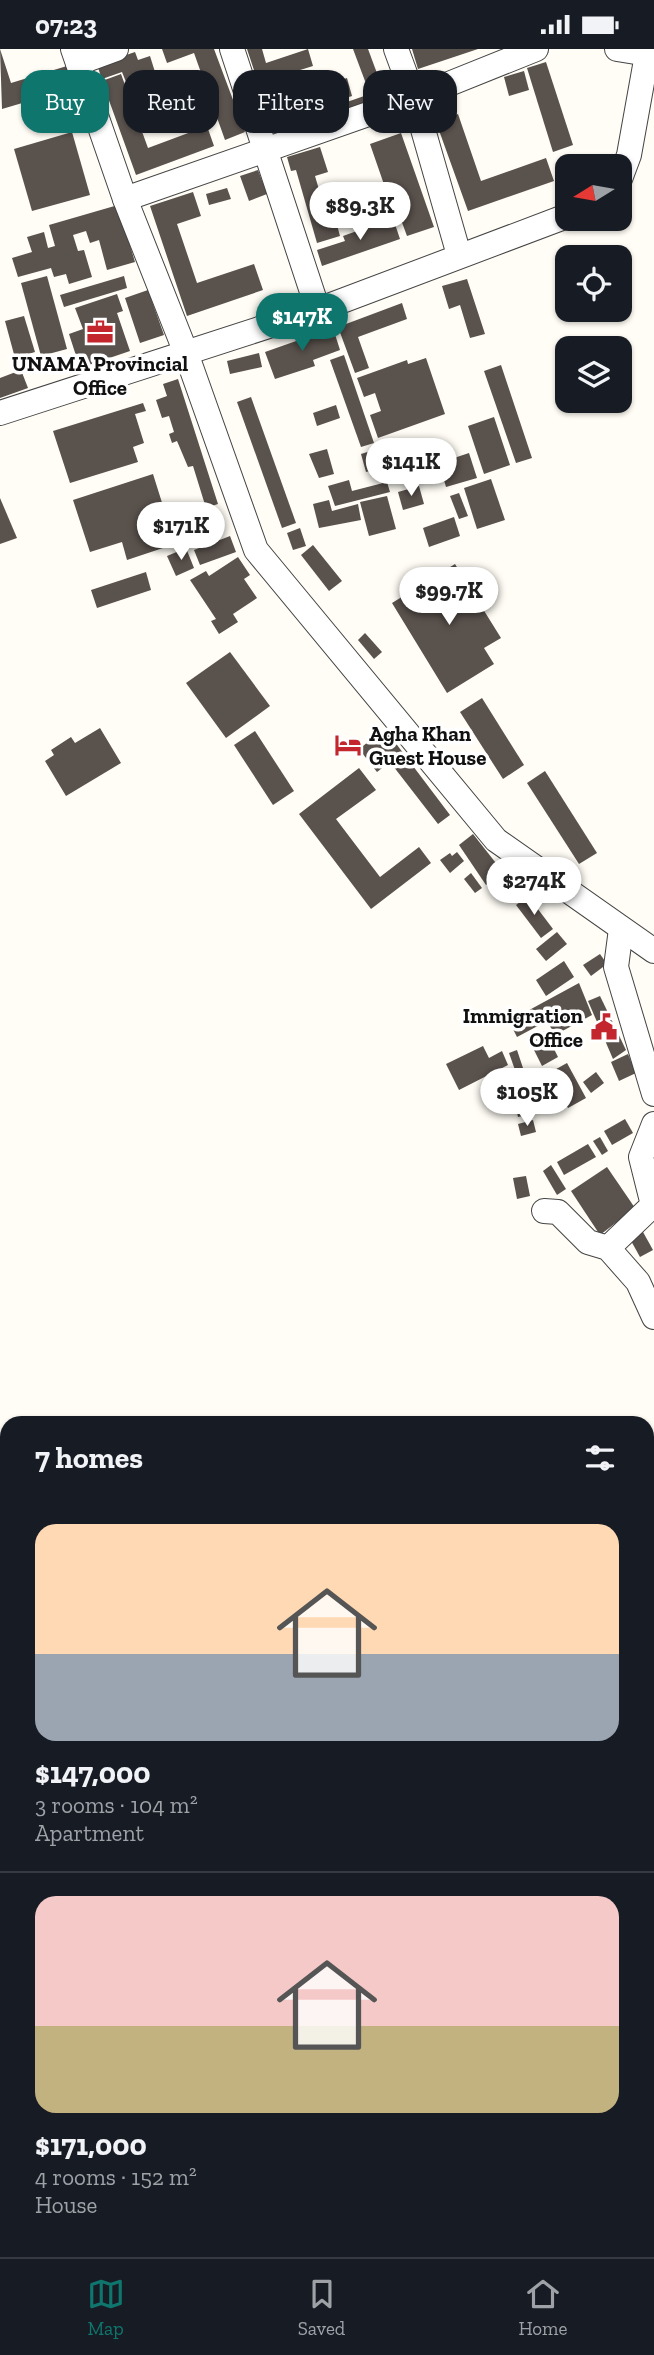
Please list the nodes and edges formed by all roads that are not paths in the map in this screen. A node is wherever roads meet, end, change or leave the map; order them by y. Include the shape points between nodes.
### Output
1 (116, 49) edge
2 (232, 49) edge
3 (396, 49) edge
4 (536, 49) edge
5 (617, 49) edge
6 (648, 52) edge
7 (75, 56) edge
8 (404, 70) edge
9 (457, 81) edge
10 (363, 116) edge
11 (424, 133) edge
12 (265, 150) junction
13 (629, 154) edge
14 (125, 199) junction
15 (555, 220) edge
16 (459, 255) junction
17 (318, 310) junction
18 (186, 353) junction
19 (0, 412) edge
20 (621, 929) junction
21 (654, 951) edge
22 (654, 1094) edge
23 (654, 1123) edge
24 (544, 1211) dead end
25 (608, 1248) junction
26 (654, 1317) edge

1 - 7 street
2 - 12 street
3 - 8 street
4 - 9 street
5 - 6 street
6 - 13 street
7 - 14 street
10 - 12 street
11 - 16 street
12 - 14 street
12 - 17 street
14 - 18 street
15 - 16 street
16 - 17 street
17 - 18 street
18 - 19 street
18 - 20 street via 256,550 496,840
20 - 21 street
20 - 22 street via 616,967
23 - 25 street via 641,1157 653,1205
24 - 25 street via 558,1212 588,1242
25 - 26 street via 638,1282

